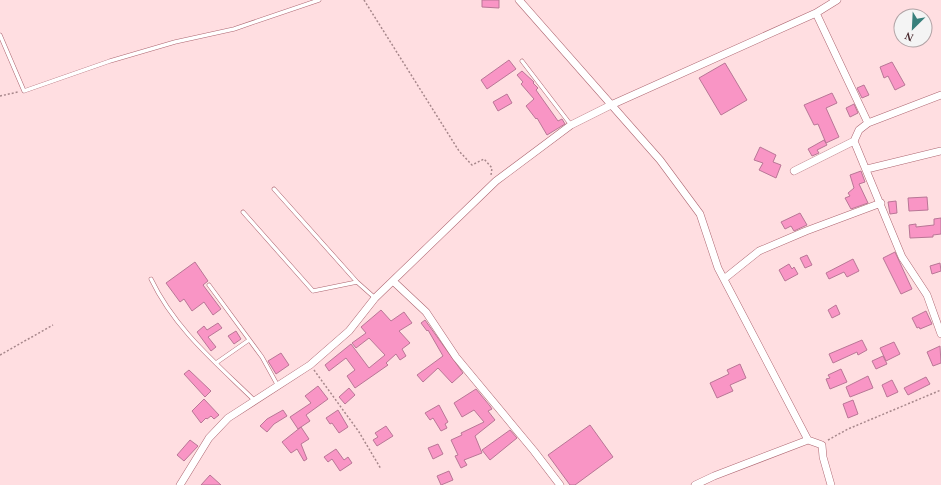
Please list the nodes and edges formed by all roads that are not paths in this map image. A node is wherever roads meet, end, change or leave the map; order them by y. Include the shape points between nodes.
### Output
1 (319, 0) edge
2 (519, 0) edge
3 (837, 0) edge
4 (816, 13) junction
5 (0, 35) edge
6 (522, 61) dead end
7 (941, 95) edge
8 (611, 105) junction
9 (868, 123) junction
10 (571, 125) junction
11 (854, 141) junction
12 (941, 151) edge
13 (867, 169) junction
14 (794, 171) dead end
15 (274, 189) dead end
16 (881, 203) junction
17 (244, 212) dead end
18 (151, 278) dead end
19 (724, 278) junction
20 (393, 281) junction
21 (357, 282) junction
22 (209, 285) dead end
23 (375, 298) junction
24 (941, 334) edge
25 (250, 340) junction
26 (216, 363) junction
27 (278, 386) junction
28 (254, 400) junction
29 (808, 440) junction
30 (180, 485) edge
31 (560, 485) edge
32 (695, 485) edge
33 (831, 485) edge

1 - 5 lane via 234,29 110,60 24,91
2 - 8 street
3 - 4 street
4 - 8 street
4 - 9 street
6 - 10 lane
7 - 9 street
8 - 10 street
8 - 19 street via 660,160 700,214 718,268
9 - 11 street via 859,130
10 - 20 street via 496,181
11 - 13 street
11 - 14 street
12 - 13 street
13 - 16 street
15 - 21 lane
16 - 19 street via 759,251
16 - 24 street via 902,257 927,295
17 - 21 lane via 313,291
18 - 26 lane via 180,326 208,358
19 - 29 street
20 - 23 street
20 - 31 street via 426,312 456,357
21 - 23 lane
22 - 25 lane
23 - 27 street via 349,331 310,366
25 - 26 lane
25 - 27 lane
26 - 28 lane
27 - 28 street
28 - 30 street via 228,418 209,438
29 - 32 street
29 - 33 street via 822,445

